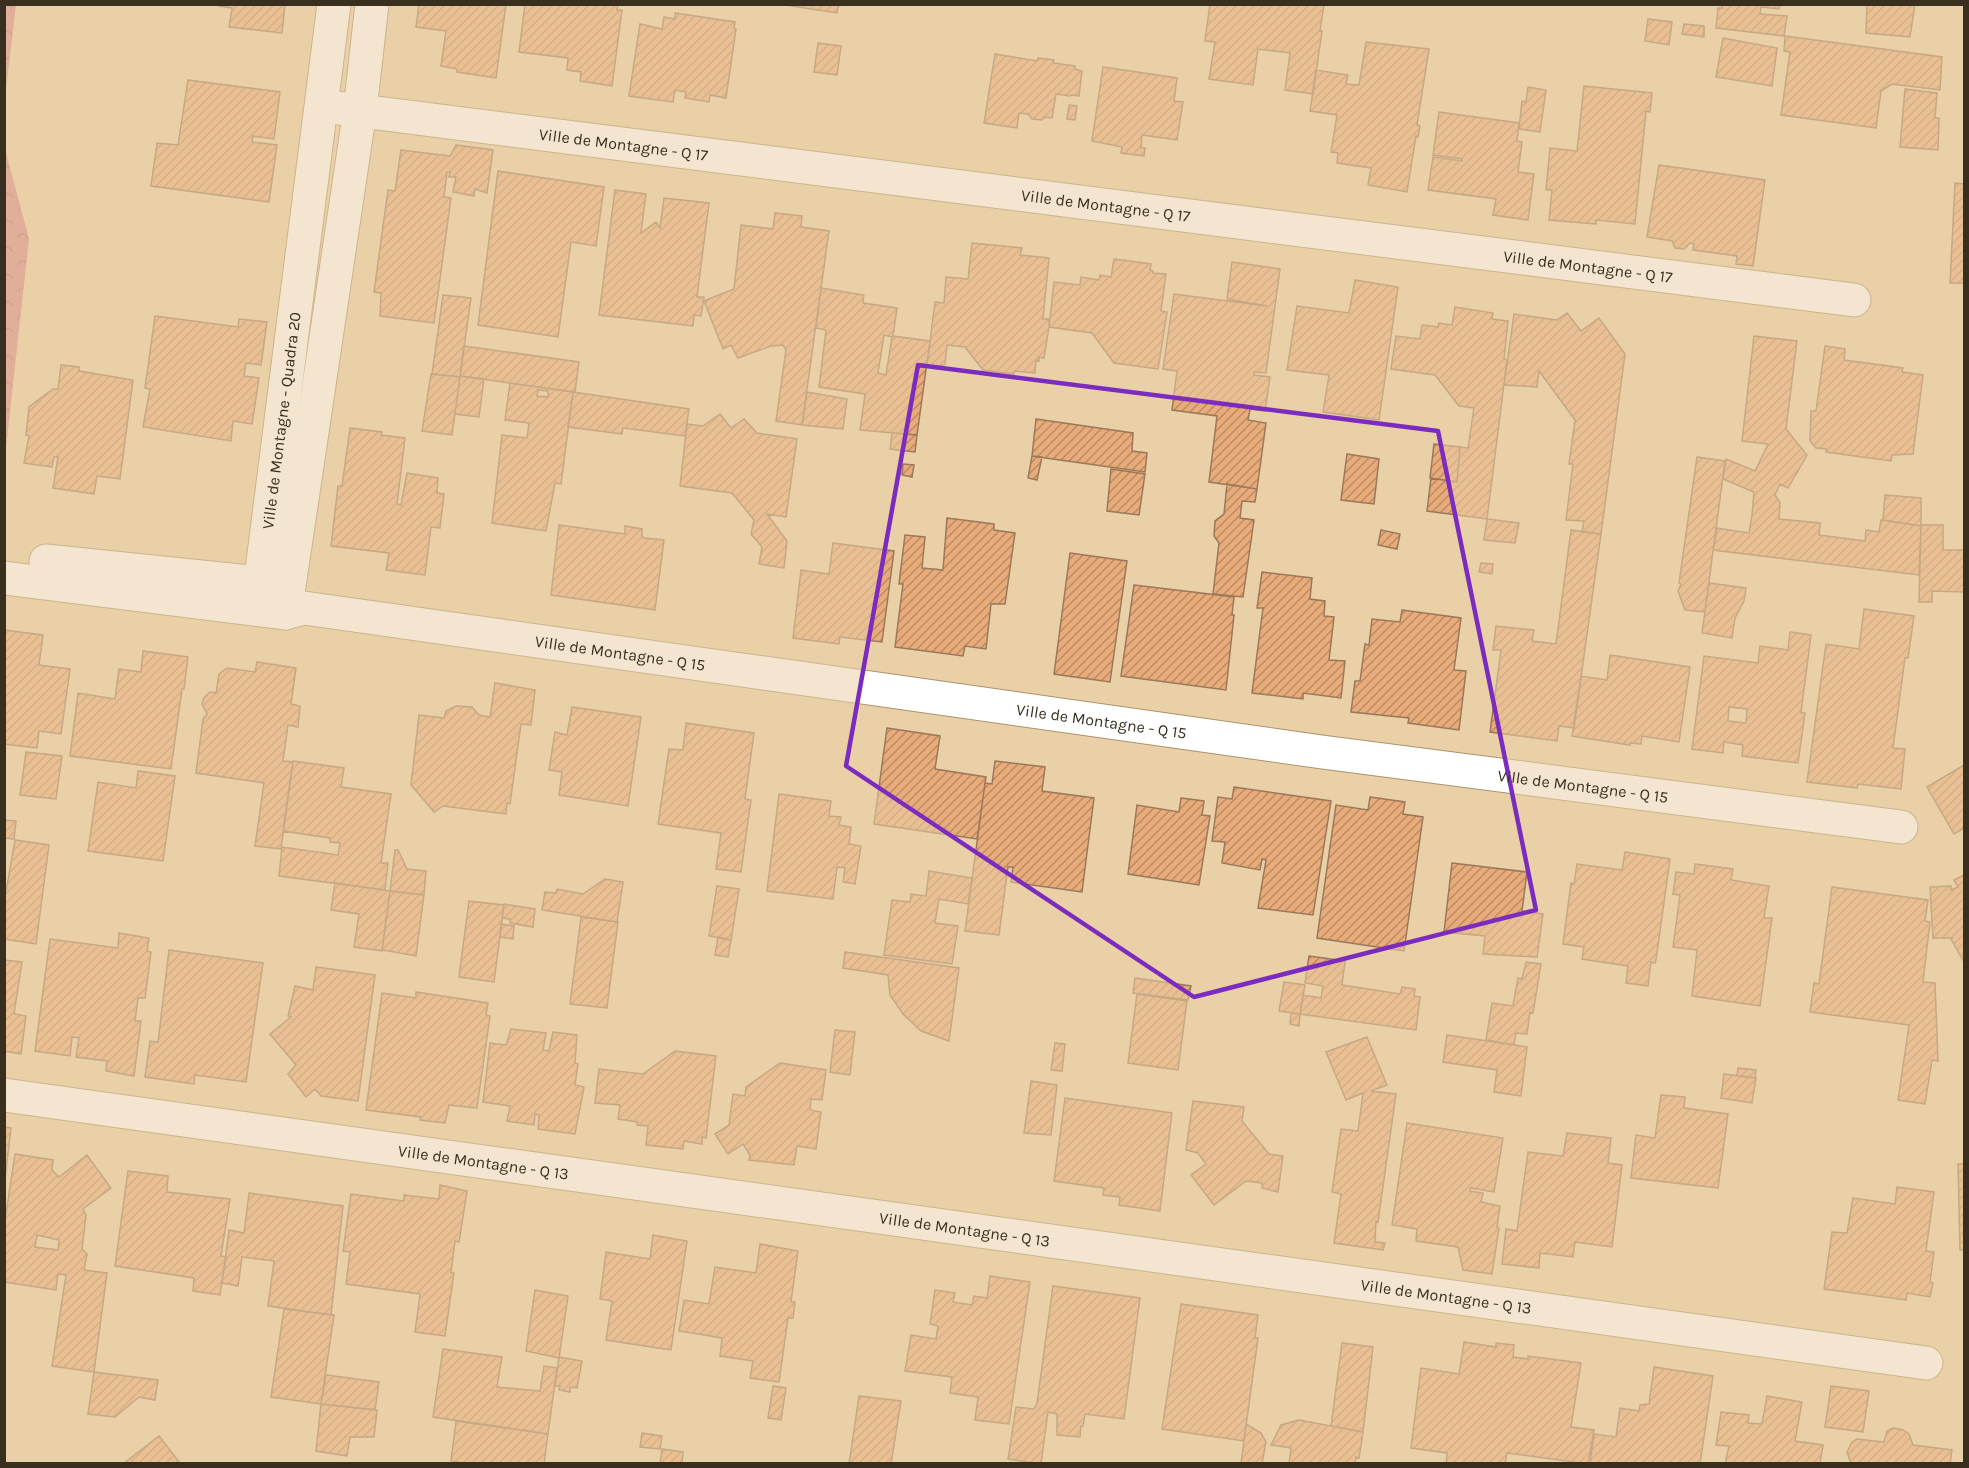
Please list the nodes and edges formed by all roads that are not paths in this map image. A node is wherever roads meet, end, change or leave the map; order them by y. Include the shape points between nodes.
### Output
1 (334, 4) edge
2 (372, 4) edge
3 (322, 106) junction
4 (360, 110) junction
5 (1854, 300) dead end
6 (4, 557) edge
7 (4, 578) edge
8 (278, 601) junction
9 (1901, 827) dead end
10 (4, 1095) edge
11 (1926, 1363) dead end

1 - 3 street, Ville de Montagne - Quadra 20
2 - 4 street, Ville de Montagne - Quadra 20
3 - 4 street, Ville de Montagne - Q 17
3 - 8 street, Ville de Montagne - Quadra 20
4 - 5 street, Ville de Montagne - Q 17
4 - 8 street, Ville de Montagne - Quadra 20
6 - 8 street
7 - 8 street
8 - 9 street, Ville de Montagne - Q 15 via 1322,752
10 - 11 street, Ville de Montagne - Q 13

